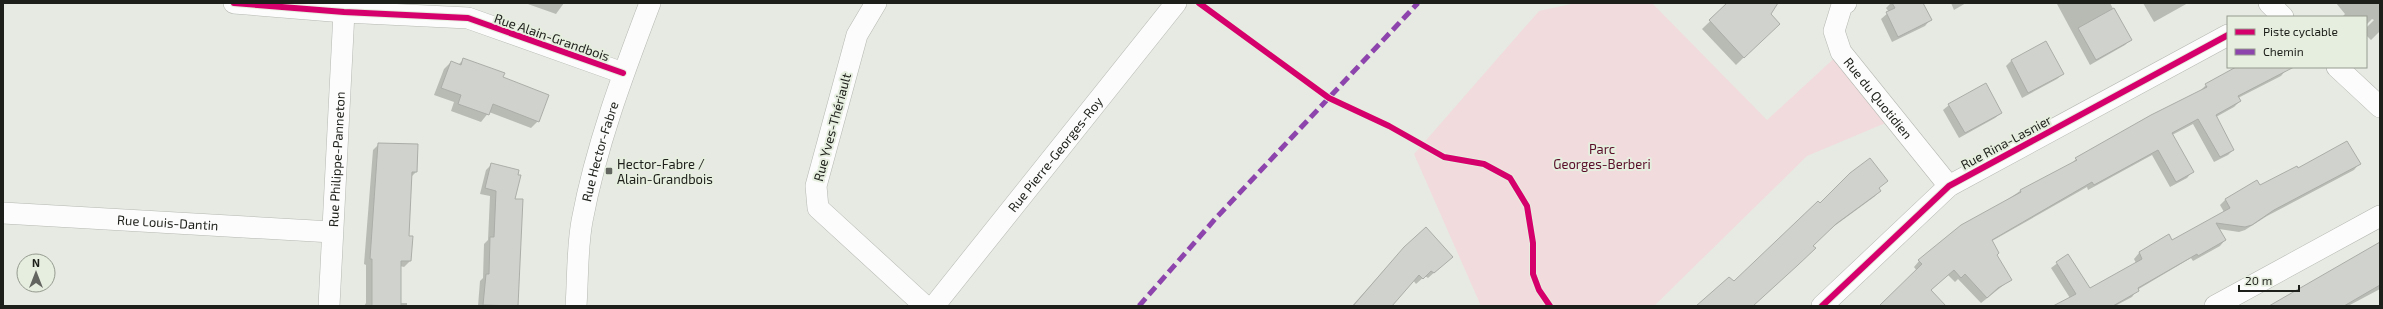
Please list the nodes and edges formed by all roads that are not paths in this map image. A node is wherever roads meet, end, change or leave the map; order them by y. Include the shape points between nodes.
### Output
1 (234, 3) edge
2 (650, 3) edge
3 (876, 3) edge
4 (1176, 3) edge
5 (1846, 3) edge
6 (344, 12) junction
7 (2227, 36) edge
8 (2338, 68) edge
9 (623, 74) junction
10 (2380, 107) edge
11 (1949, 186) junction
12 (3, 213) edge
13 (2380, 216) edge
14 (332, 232) junction
15 (329, 306) edge
16 (576, 306) edge
17 (925, 306) edge
18 (934, 306) edge
19 (1822, 306) edge
20 (2215, 306) edge

1 - 6 street, Rue Alain-Grandbois
2 - 9 street, Rue Hector-Fabre
3 - 17 street, Rue Yves-Thériault via 857,35 816,186 818,208
4 - 18 street, Rue Pierre-Georges-Roy
5 - 11 street, Rue du Quotidien via 1842,5 1834,31 1841,52
6 - 9 street, Rue Alain-Grandbois via 468,18
6 - 14 street, Rue Philippe-Panneton
7 - 11 street, Rue Rina-Lasnier
8 - 10 street
9 - 16 street, Rue Hector-Fabre via 594,166 582,223
11 - 19 street, Rue Rina-Lasnier
12 - 14 street, Rue Louis-Dantin
13 - 20 street
14 - 15 street, Rue Philippe-Panneton

